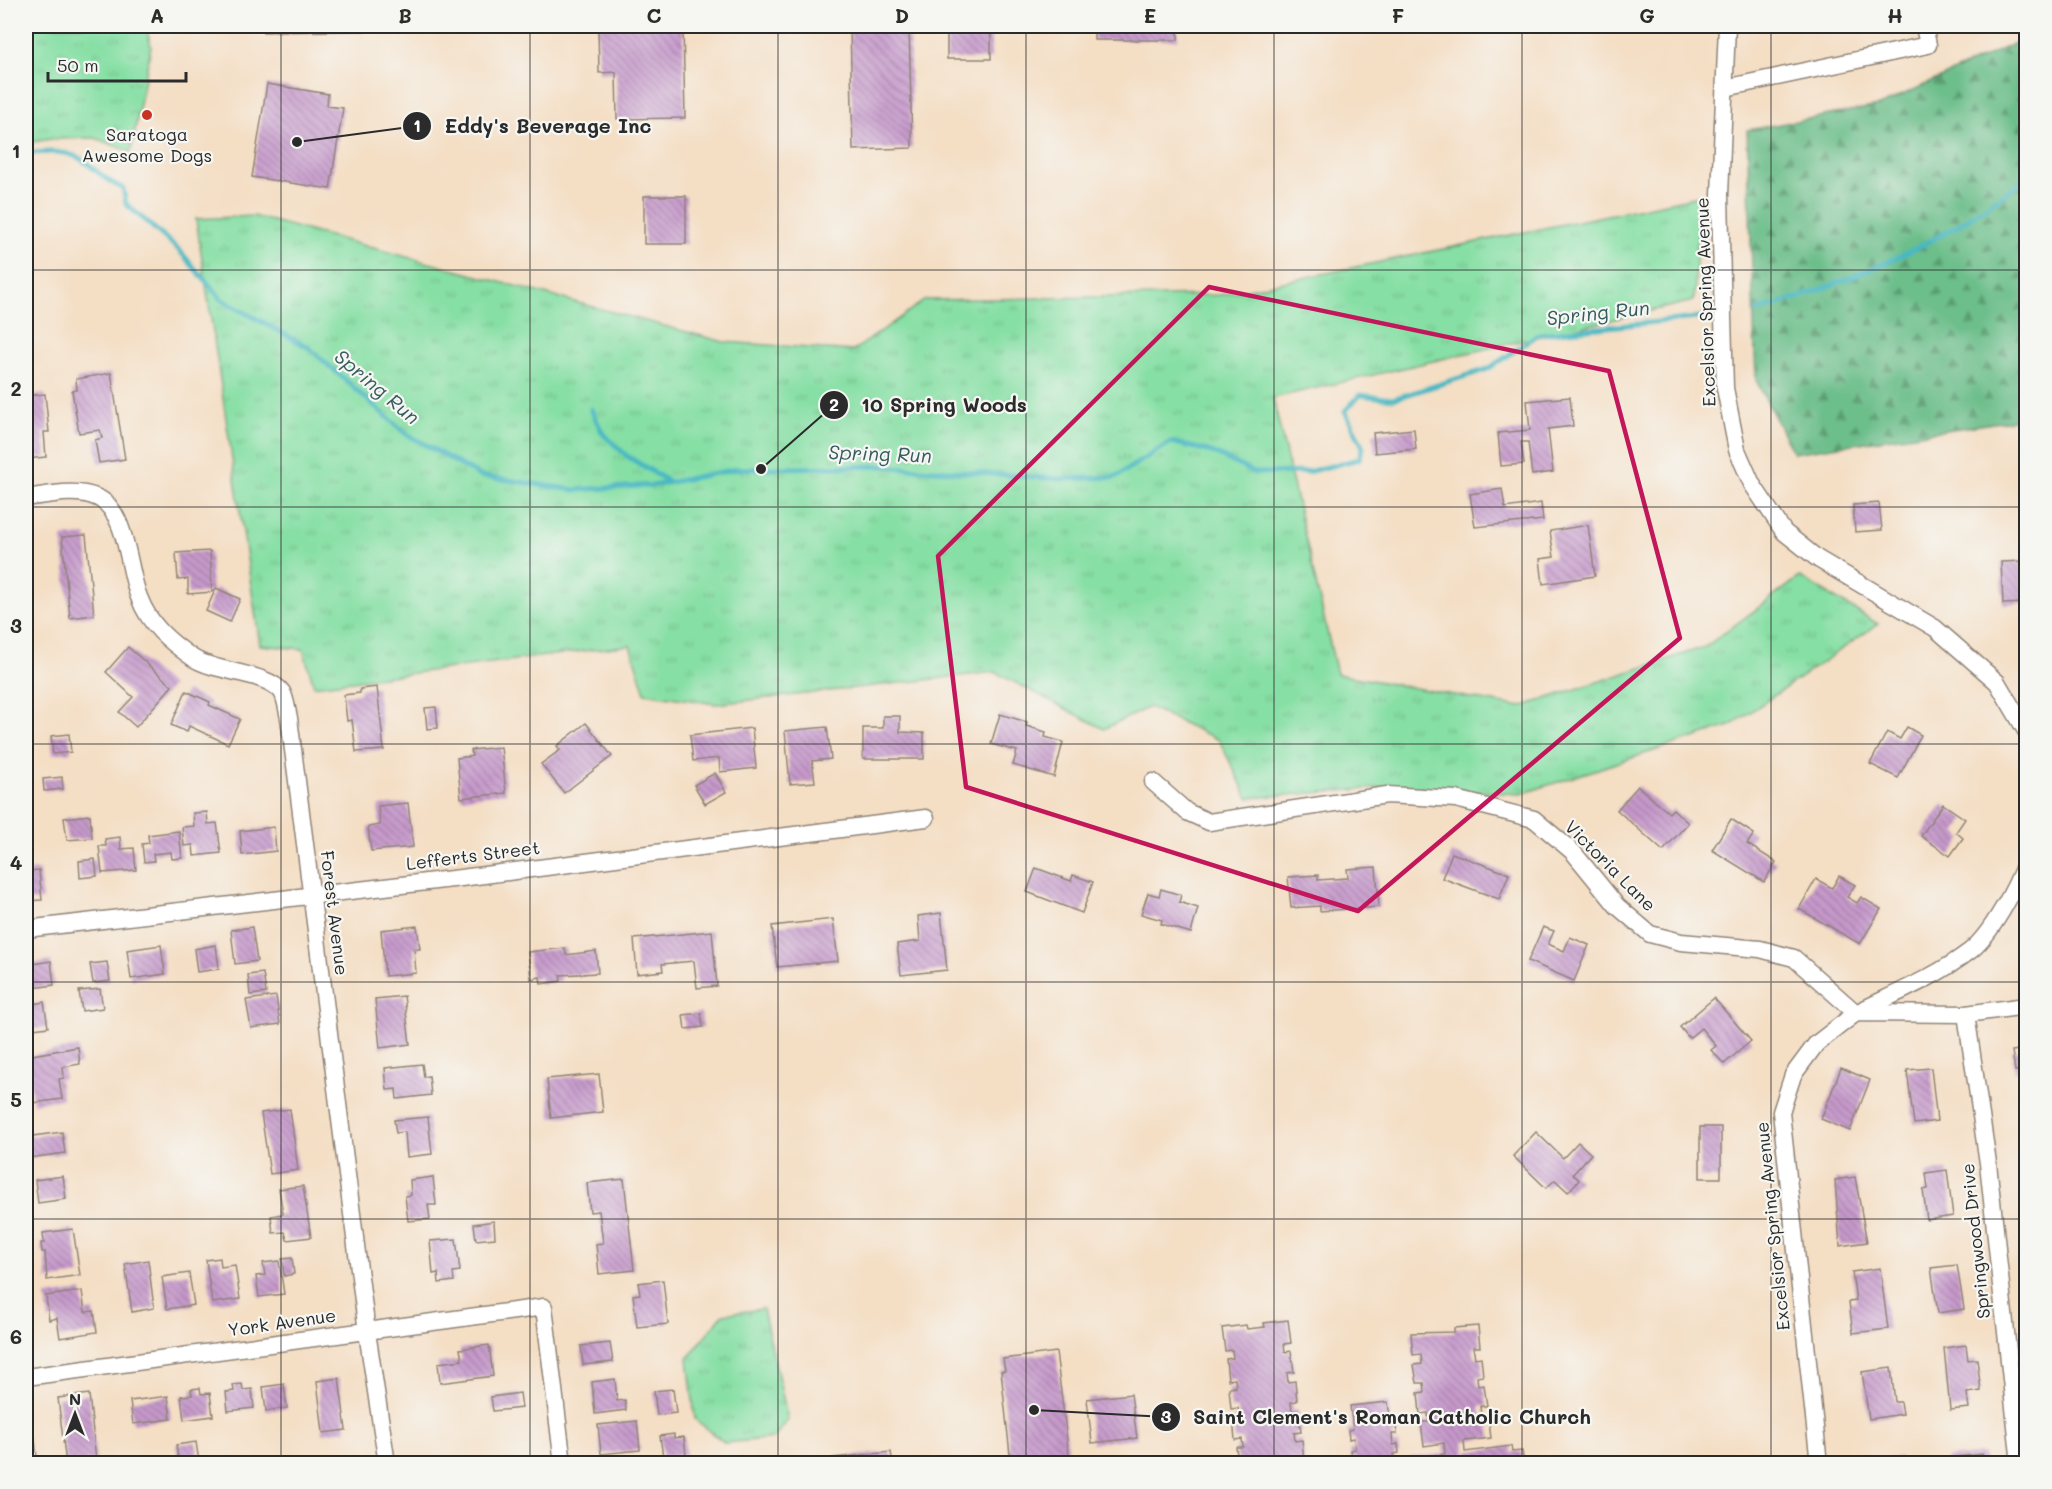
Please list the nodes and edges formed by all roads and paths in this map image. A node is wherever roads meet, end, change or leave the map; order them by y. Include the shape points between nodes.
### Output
1 (1727, 26) edge
2 (1924, 26) edge
3 (1725, 88) junction
4 (26, 498) edge
5 (2026, 731) edge
6 (1153, 782) dead end
7 (926, 818) dead end
8 (2026, 861) edge
9 (312, 894) junction
10 (26, 929) edge
11 (2026, 1006) edge
12 (1856, 1013) junction
13 (1966, 1014) junction
14 (367, 1332) junction
15 (26, 1377) edge
16 (26, 1439) edge
17 (29, 1464) edge
18 (387, 1464) edge
19 (563, 1464) edge
20 (1819, 1464) edge
21 (2020, 1464) edge

1 - 3 street, Excelsior Spring Avenue
2 - 3 street via 1928,45
3 - 5 street, Excelsior Spring Avenue via 1720,195 1725,388 1737,450 1752,484 1785,532 1818,559 1935,628 1997,682
4 - 9 street, Forest Avenue via 62,493 100,498 114,513 139,598 168,641 197,660 273,683 283,693
6 - 12 street, Victoria Lane via 1187,812 1209,822 1387,795 1456,799 1534,819 1572,852 1617,906 1650,934 1681,942 1760,949 1794,958
7 - 9 street, Lefferts Street
8 - 12 street, Excelsior Spring Avenue via 2002,910 1972,950 1931,976
9 - 10 street, Lefferts Street
9 - 14 street, Forest Avenue
11 - 13 street
12 - 13 street
12 - 20 street, Excelsior Spring Avenue via 1816,1044 1793,1075 1781,1112
13 - 21 street, Springwood Drive via 1988,1163
14 - 15 street, York Avenue
14 - 18 street, Forest Avenue
14 - 19 street, York Avenue via 544,1307
16 - 17 street

